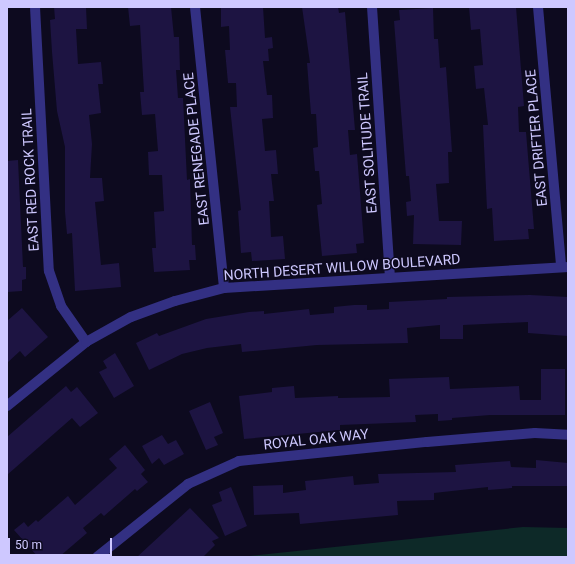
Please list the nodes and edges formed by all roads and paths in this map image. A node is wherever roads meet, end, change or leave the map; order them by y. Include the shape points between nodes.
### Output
1 (35, 7) edge
2 (195, 7) edge
3 (372, 7) edge
4 (538, 7) edge
5 (564, 267) edge
6 (390, 277) junction
7 (224, 288) junction
8 (86, 342) junction
9 (7, 406) edge
10 (568, 435) edge
11 (97, 557) edge

1 - 8 street, EAST RED ROCK TRAIL via 49,271 61,306
2 - 7 street, EAST RENEGADE PLACE
3 - 6 street, EAST SOLITUDE TRAIL
4 - 5 street, EAST DRIFTER PLACE
5 - 6 street, NORTH DESERT WILLOW BOULEVARD
6 - 7 street, NORTH DESERT WILLOW BOULEVARD
7 - 8 street, NORTH DESERT WILLOW BOULEVARD via 175,301 131,317
8 - 9 street, NORTH DESERT WILLOW BOULEVARD
10 - 11 street, ROYAL OAK WAY via 535,433 239,462 188,484

